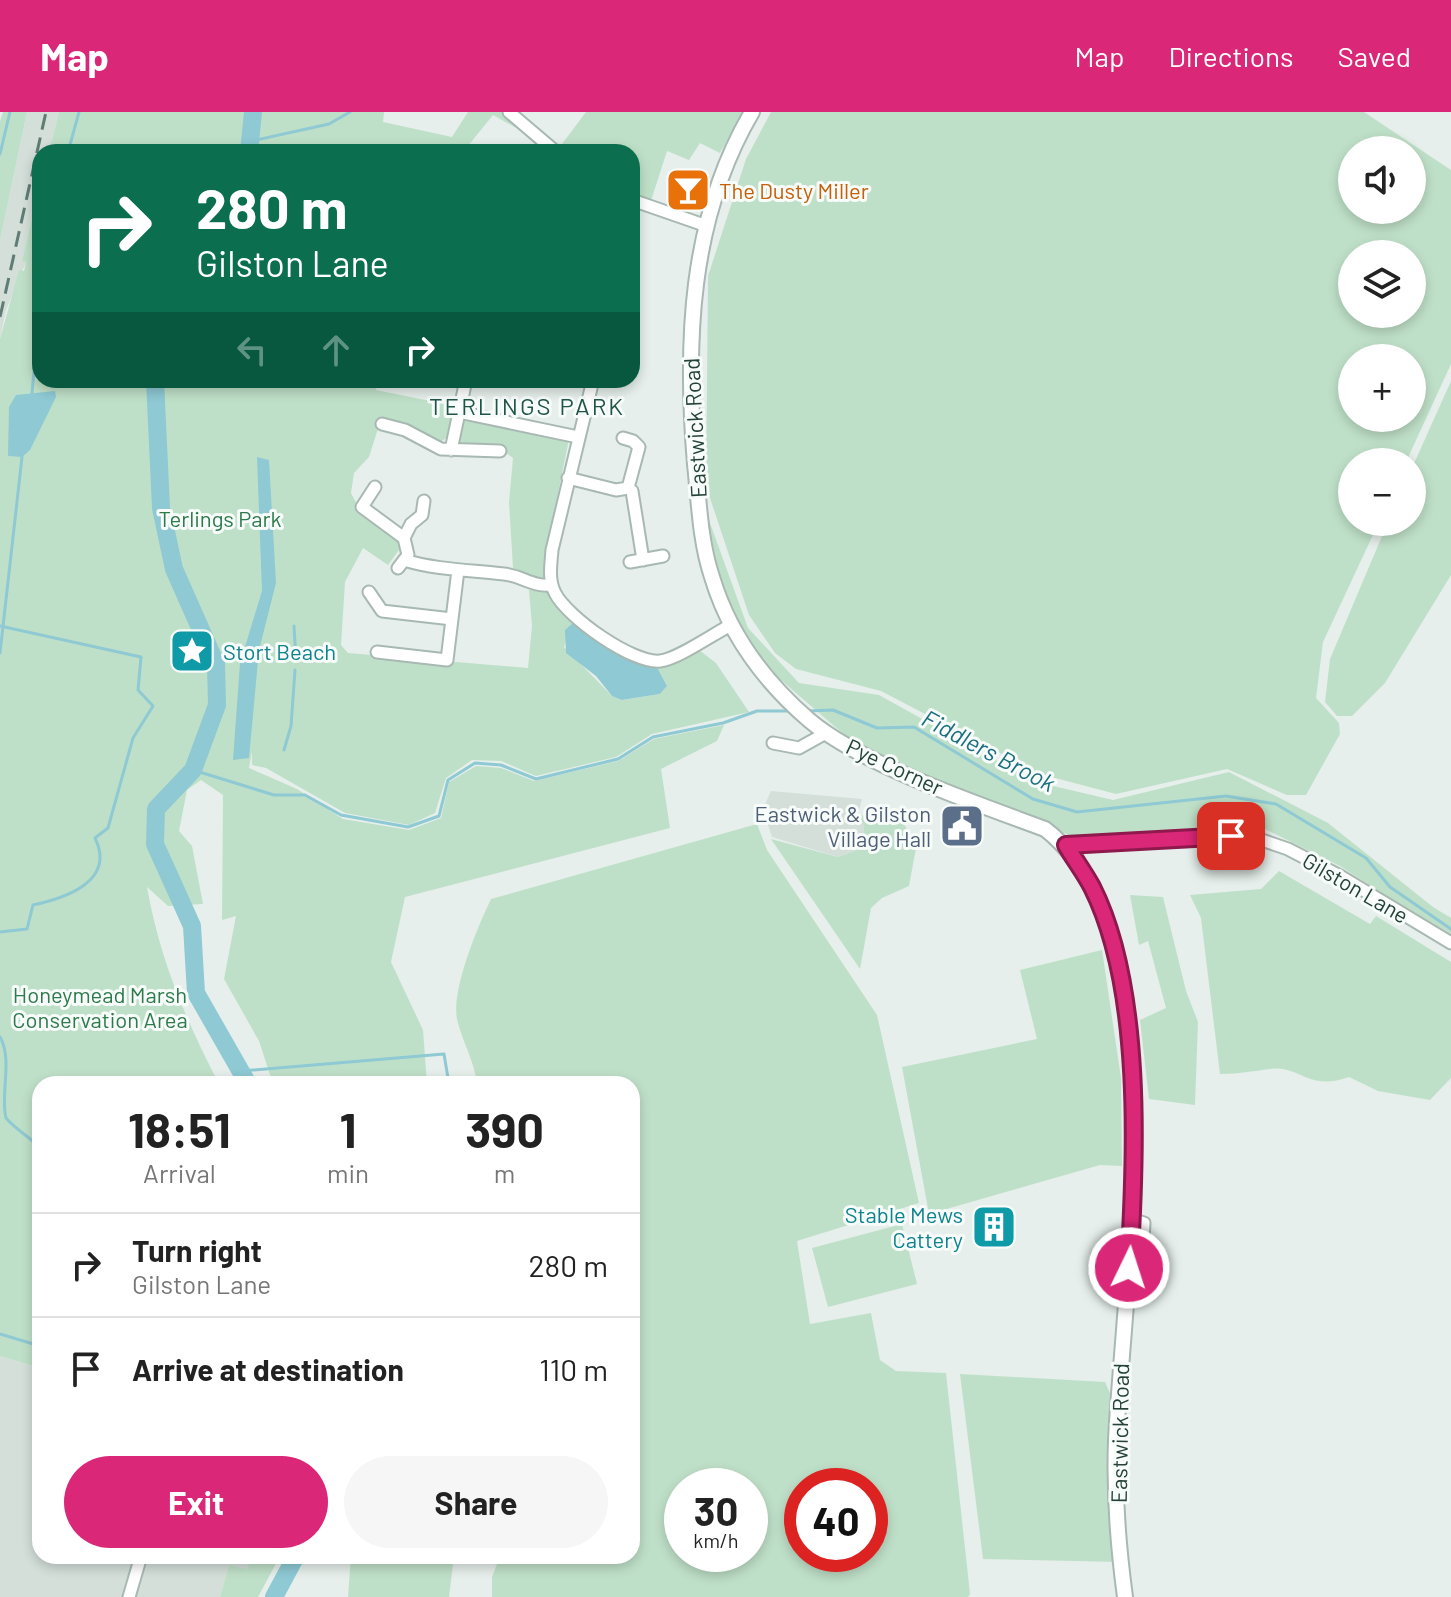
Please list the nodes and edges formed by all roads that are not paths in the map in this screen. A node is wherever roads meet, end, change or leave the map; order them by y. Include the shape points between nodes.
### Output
1 (509, 112) edge
2 (752, 112) edge
3 (547, 144) edge
4 (640, 203) edge
5 (704, 225) junction
6 (464, 388) edge
7 (591, 388) edge
8 (459, 412) junction
9 (382, 424) dead end
10 (578, 437) junction
11 (623, 438) dead end
12 (451, 450) junction
13 (500, 451) dead end
14 (568, 478) junction
15 (375, 487) dead end
16 (628, 488) junction
17 (424, 501) dead end
18 (404, 538) junction
19 (663, 556) dead end
20 (458, 570) junction
21 (552, 585) junction
22 (369, 592) dead end
23 (452, 619) junction
24 (731, 625) junction
25 (377, 652) dead end
26 (810, 721) joint
27 (826, 733) junction
28 (773, 743) dead end
29 (1066, 845) junction
30 (1451, 943) edge
31 (1129, 1267) joint
32 (139, 1564) edge
33 (129, 1597) edge
34 (1125, 1597) edge

1 - 3 street
2 - 5 street, Eastwick Road
4 - 5 street
5 - 24 street, Eastwick Road via 689,350 693,434 704,548
6 - 8 street
7 - 10 street
8 - 10 street
8 - 12 street
9 - 12 street
10 - 14 street
11 - 16 street via 639,447
12 - 13 street
14 - 16 street
14 - 21 street via 552,550
15 - 18 street via 362,507
16 - 19 street via 636,561
17 - 18 street via 422,515
18 - 20 street via 408,555 401,564
20 - 21 street via 507,574 535,587
20 - 23 street
21 - 24 street via 575,618 648,660 663,661
22 - 23 street via 382,611
23 - 25 street via 447,660
24 - 26 street, Eastwick Road via 764,677
26 - 27 street, Pye Corner
27 - 28 street via 799,748
27 - 29 street, Pye Corner via 882,763 1045,829
29 - 30 street, Gilston Lane via 1256,838 1340,876
29 - 31 street, Pye Corner via 1092,888 1121,985 1130,1040 1135,1180
31 - 34 street, Eastwick Road via 1116,1444
32 - 33 street

